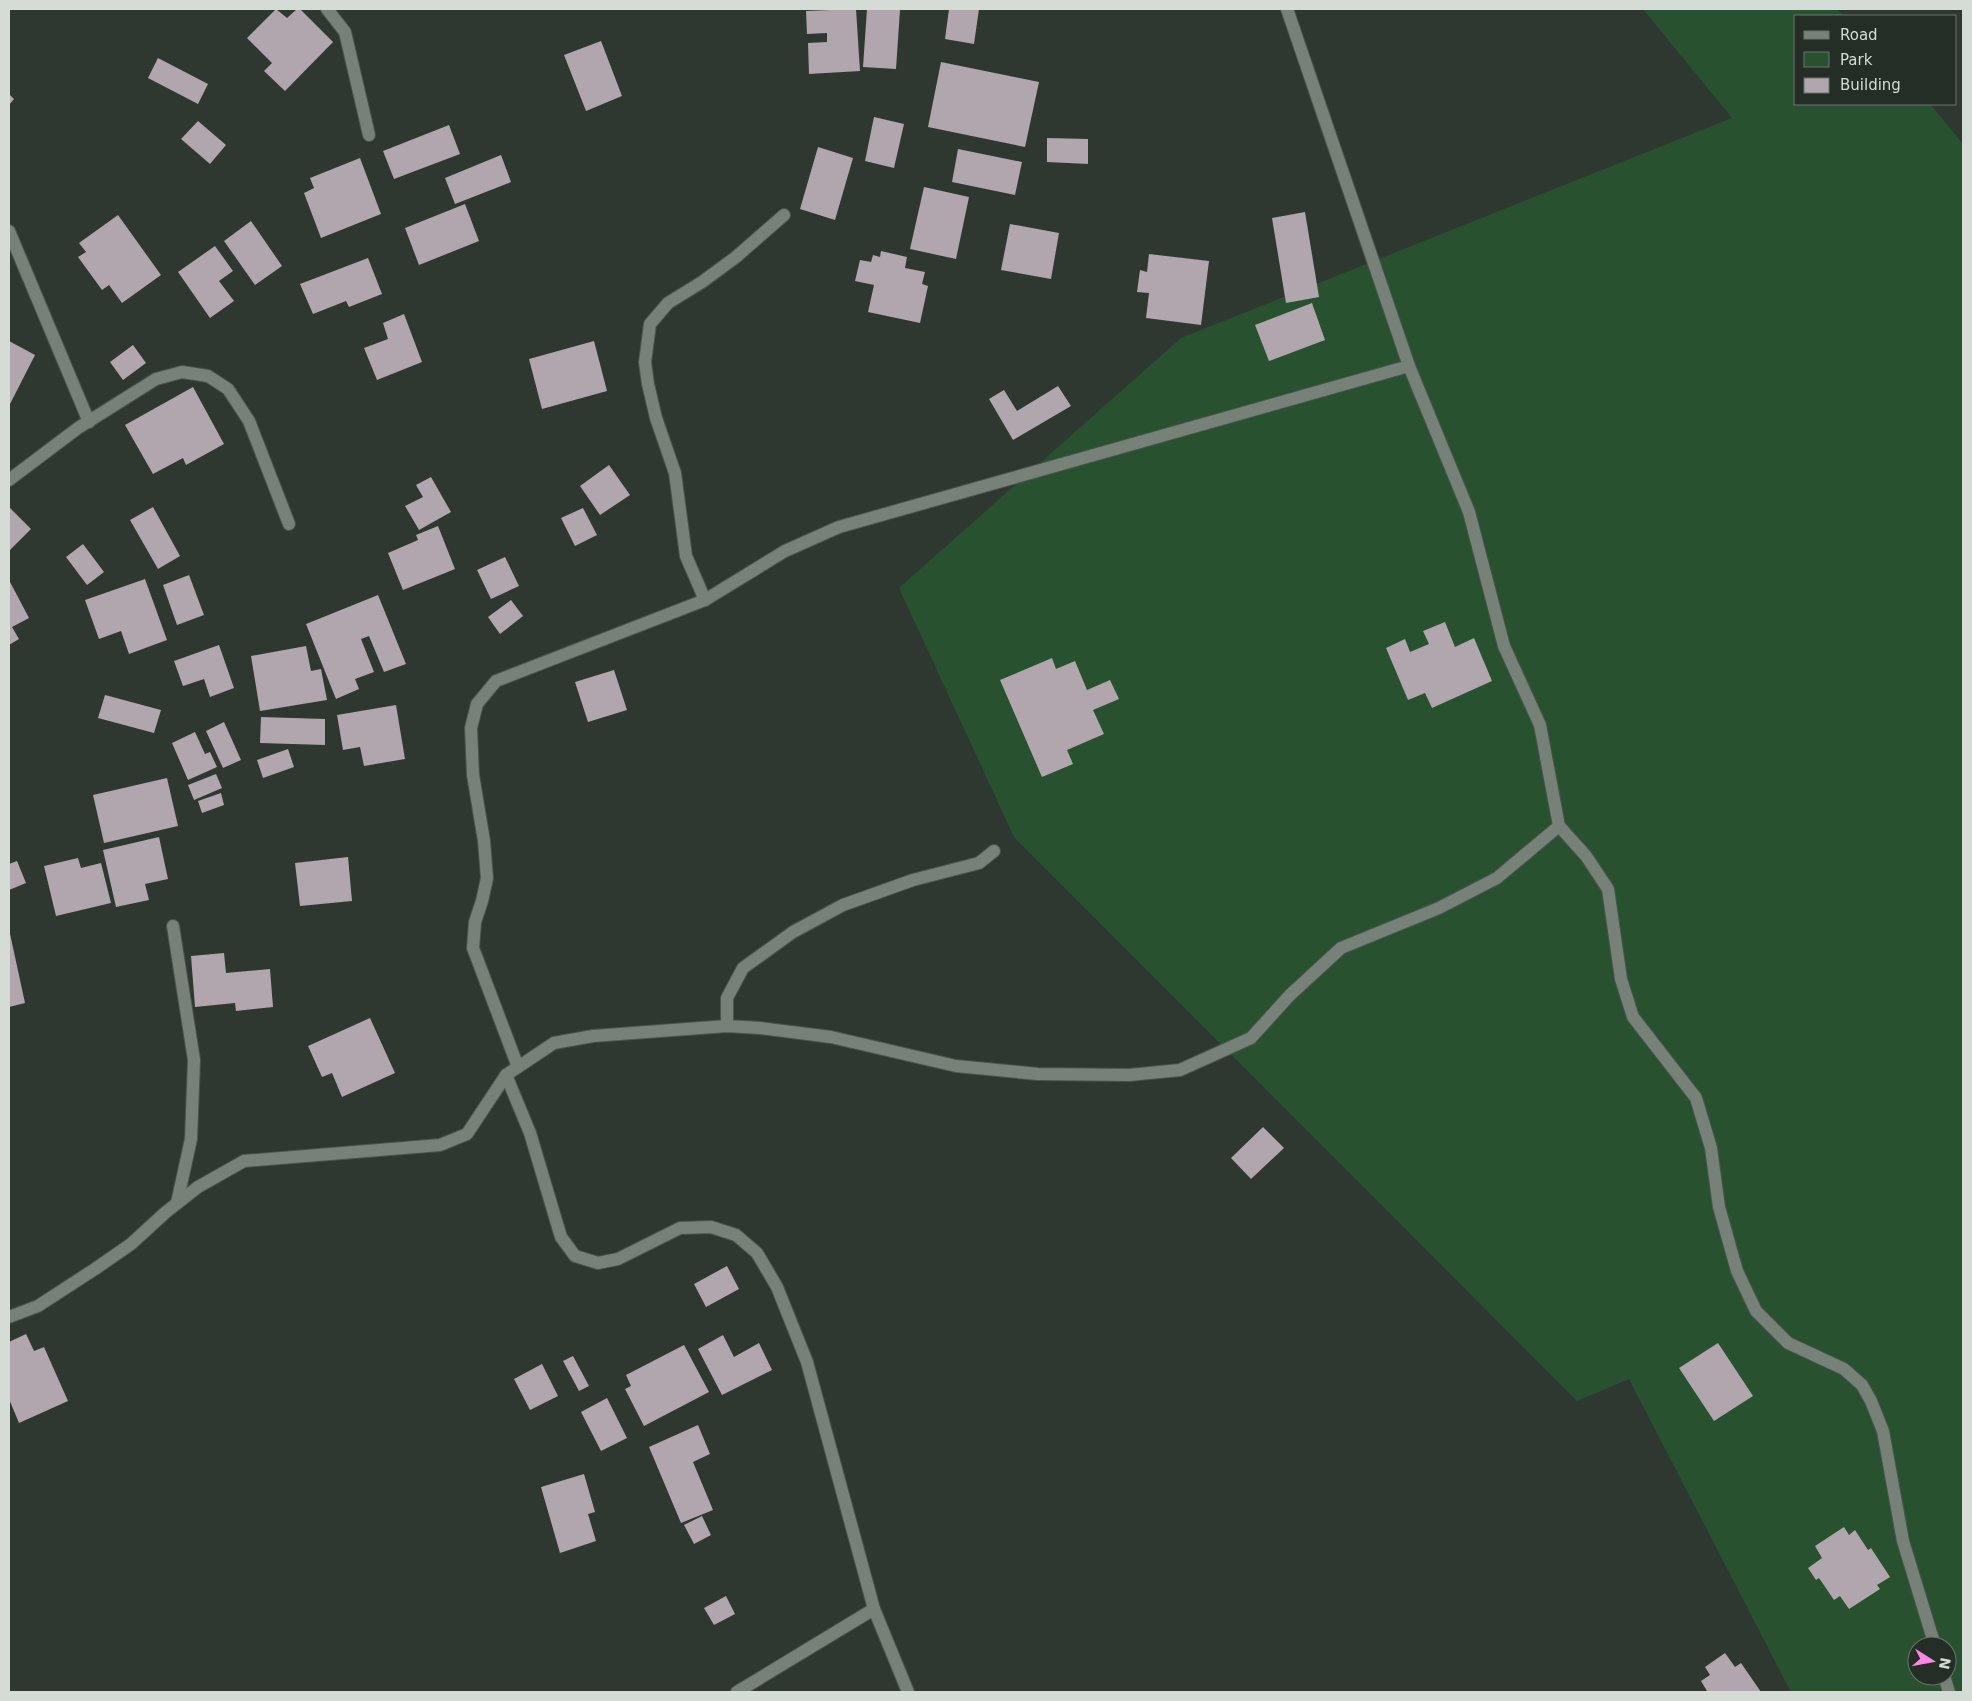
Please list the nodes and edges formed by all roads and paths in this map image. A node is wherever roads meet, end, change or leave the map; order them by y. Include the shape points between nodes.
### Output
1 (327, 9) edge
2 (1287, 9) edge
3 (369, 135) dead end
4 (784, 215) dead end
5 (9, 231) edge
6 (1409, 366) junction
7 (89, 422) junction
8 (9, 480) edge
9 (289, 524) dead end
10 (705, 600) junction
11 (1559, 826) junction
12 (994, 851) dead end
13 (173, 926) dead end
14 (727, 1026) junction
15 (518, 1067) junction
16 (506, 1076) junction
17 (177, 1203) junction
18 (9, 1317) edge
19 (874, 1609) junction
20 (1932, 1636) edge
21 (737, 1692) edge
22 (908, 1692) edge

1 - 3 street via 345,32
2 - 6 street
4 - 10 street via 736,257 668,302 650,324 645,362 648,384 675,472 686,556
5 - 7 street
6 - 10 street via 839,527 785,551
6 - 11 street via 1469,512 1504,646 1540,725
7 - 8 street
7 - 9 street via 156,379 182,372 208,376 228,389 249,421
10 - 15 street via 496,681 477,704 471,728 472,775 487,878 474,922 473,948
11 - 14 street via 1497,878 1439,908 1341,948 1290,994 1250,1038 1180,1070 1129,1075 1038,1074 956,1066 831,1037
11 - 20 street via 1586,856 1608,889 1621,979 1633,1016 1696,1098 1711,1148 1720,1207 1737,1271 1756,1311 1788,1343 1844,1370 1862,1385 1871,1401 1882,1431 1903,1540
12 - 14 street via 979,863 913,880 842,905 793,932 743,968 727,998
13 - 17 street via 194,1060 191,1139
14 - 15 street via 564,1041 554,1043
15 - 16 street
16 - 17 street via 467,1134 440,1146 244,1161
16 - 19 street via 530,1133 561,1237 575,1256 598,1263 618,1258 680,1228 711,1226 736,1234 758,1253 777,1287 806,1362
17 - 18 street via 131,1244 38,1306
19 - 21 street
19 - 22 street

